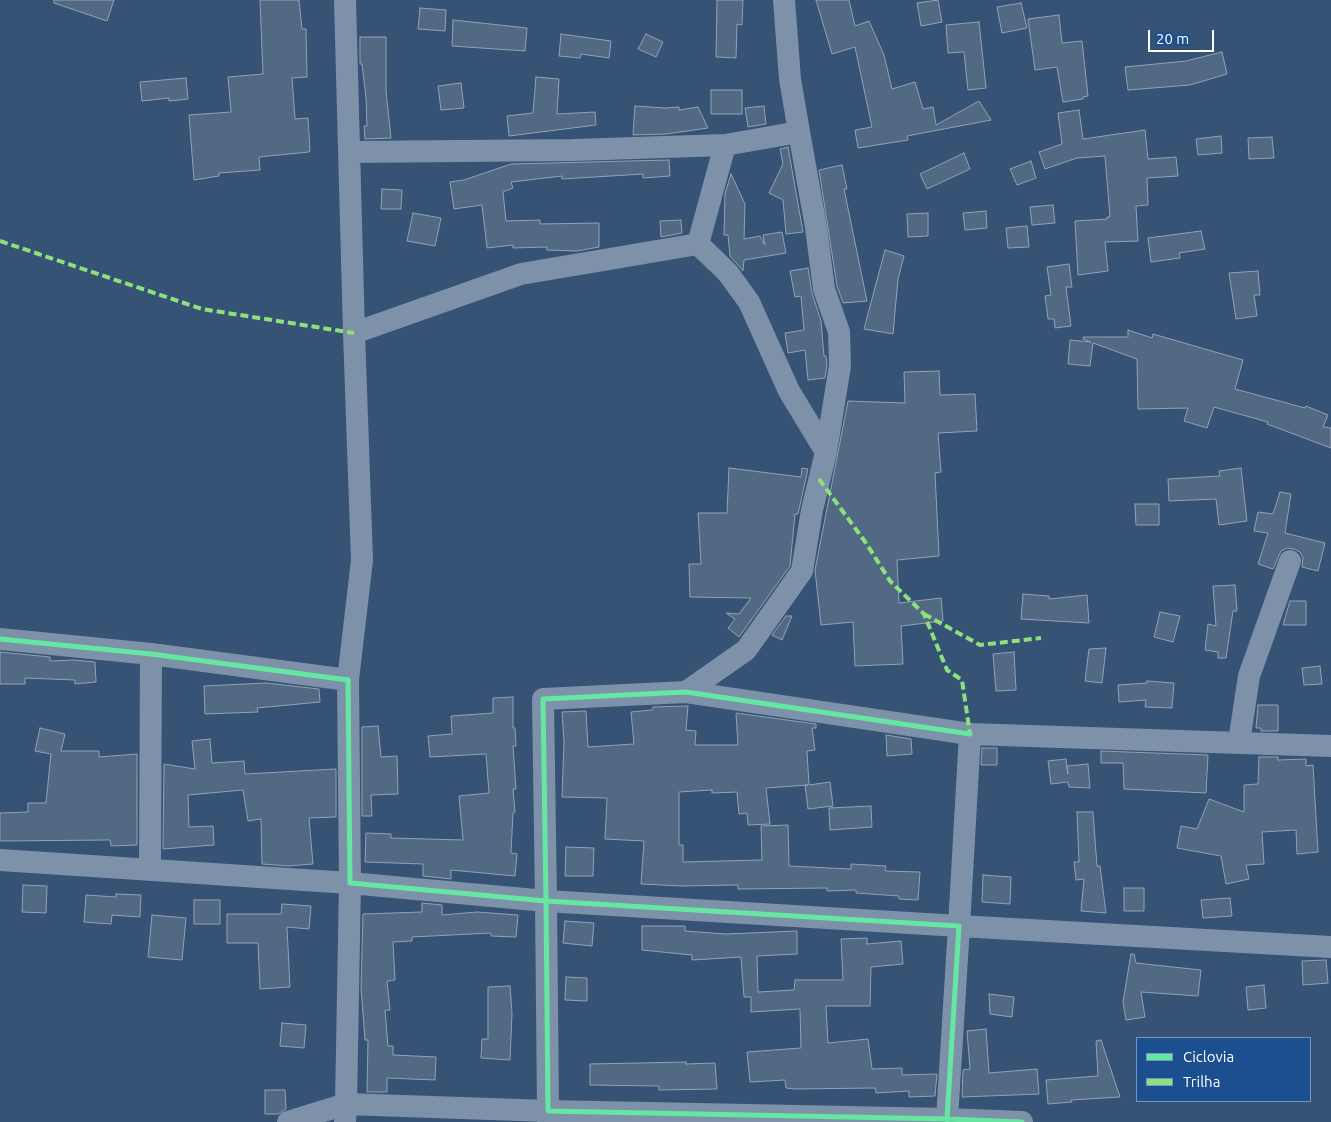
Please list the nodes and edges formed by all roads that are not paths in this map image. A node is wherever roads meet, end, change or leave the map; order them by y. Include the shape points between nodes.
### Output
1 (345, 0) edge
2 (784, 0) edge
3 (798, 132) junction
4 (725, 145) junction
5 (349, 152) junction
6 (698, 244) junction
7 (354, 333) junction
8 (826, 452) junction
9 (1290, 561) dead end
10 (0, 639) edge
11 (151, 654) junction
12 (348, 680) junction
13 (686, 692) junction
14 (970, 734) junction
15 (1238, 742) junction
16 (1331, 746) edge
17 (0, 860) edge
18 (150, 870) junction
19 (350, 883) junction
20 (546, 901) junction
21 (959, 926) junction
22 (1331, 947) edge
23 (346, 1113) edge
24 (548, 1116) edge
25 (947, 1120) edge
26 (288, 1122) edge
27 (1022, 1122) edge

1 - 5 street
2 - 3 street
3 - 4 street
3 - 8 street via 824,289 839,332 840,366
4 - 5 street
4 - 6 street
5 - 7 street
6 - 7 street via 521,274
6 - 8 street via 728,273 749,302 789,391
7 - 12 street via 362,560
8 - 13 street via 802,571 746,650
9 - 15 street via 1248,676
10 - 11 street
11 - 12 street
11 - 18 street
12 - 19 street
13 - 14 street
13 - 20 street via 543,699
14 - 15 street
14 - 21 street
15 - 16 street
17 - 18 street
18 - 19 street
19 - 20 street
19 - 23 street
20 - 21 street
20 - 24 street
21 - 22 street
21 - 25 street
23 - 24 street
23 - 26 street
24 - 25 street
25 - 27 street

